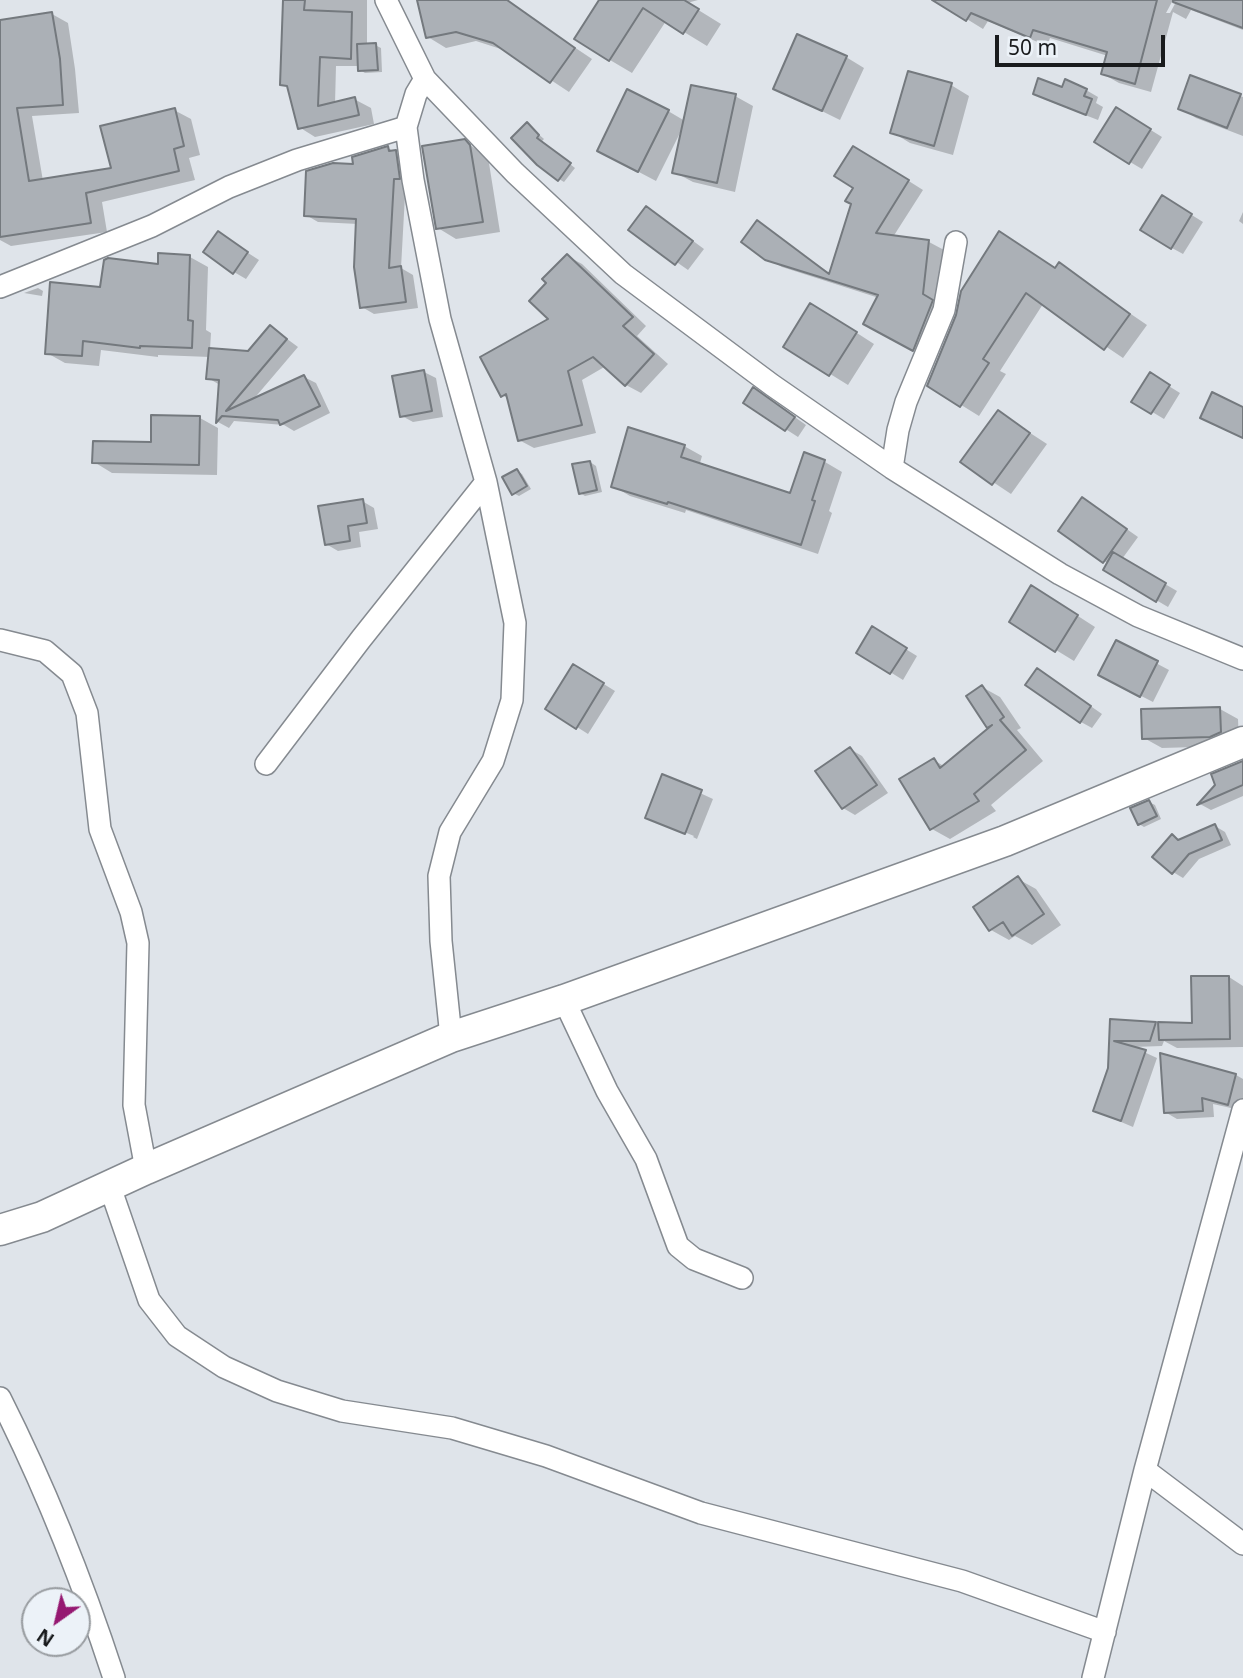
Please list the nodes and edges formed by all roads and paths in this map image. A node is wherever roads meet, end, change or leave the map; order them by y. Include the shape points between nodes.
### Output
1 (386, 0) edge
2 (425, 79) junction
3 (406, 127) junction
4 (956, 242) dead end
5 (0, 287) edge
6 (892, 468) junction
7 (486, 482) junction
8 (0, 640) edge
9 (1243, 659) edge
10 (1243, 741) edge
11 (266, 764) dead end
12 (565, 1000) junction
13 (452, 1037) junction
14 (1243, 1110) edge
15 (146, 1169) junction
16 (110, 1187) junction
17 (0, 1230) edge
18 (743, 1278) dead end
19 (0, 1398) edge
20 (1145, 1470) junction
21 (1243, 1544) edge
22 (1105, 1632) junction
23 (114, 1678) edge
24 (1093, 1678) edge

1 - 2 street
2 - 3 street
2 - 6 street via 515,173 623,274
3 - 5 street via 297,160 229,187 152,226
3 - 7 street via 440,320
4 - 6 street via 944,310 906,402
6 - 9 street via 1071,580 1138,616
7 - 11 street
7 - 13 street via 515,624 512,700 493,761 450,832 439,876
8 - 15 street via 45,651 72,674 87,713 100,829 138,943 134,1105
10 - 12 street via 1005,841
12 - 13 street
12 - 18 street via 607,1091 646,1158 678,1247 694,1259
13 - 15 street
14 - 20 street
15 - 16 street
16 - 17 street
16 - 22 street via 149,1300 177,1336 223,1367 277,1391 342,1411 452,1428 547,1456 701,1513 962,1581
19 - 23 street via 52,1506
20 - 21 street
20 - 22 street
22 - 24 street

